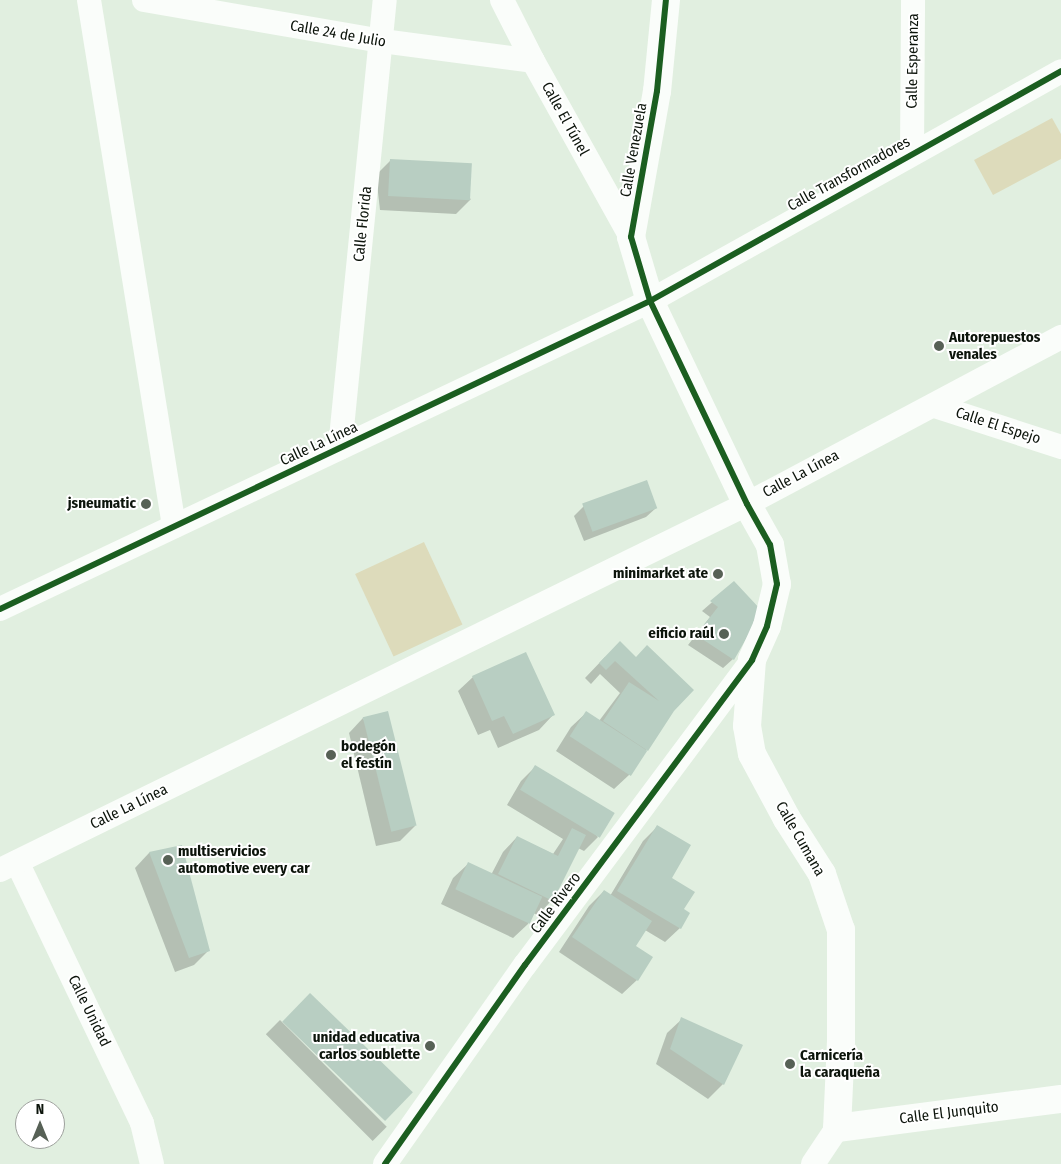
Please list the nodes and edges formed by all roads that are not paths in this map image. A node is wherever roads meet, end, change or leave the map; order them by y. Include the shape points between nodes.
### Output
1 (89, 0) edge
2 (144, 0) edge
3 (385, 0) edge
4 (502, 0) edge
5 (666, 0) edge
6 (913, 0) edge
7 (382, 42) junction
8 (533, 61) junction
9 (1061, 71) edge
10 (912, 152) junction
11 (631, 237) junction
12 (650, 301) junction
13 (1061, 337) edge
14 (935, 406) junction
15 (1061, 447) edge
16 (340, 448) junction
17 (747, 504) junction
18 (174, 526) junction
19 (0, 609) edge
20 (752, 660) junction
21 (8, 866) edge
22 (1061, 1099) edge
23 (837, 1128) junction
24 (152, 1164) edge
25 (385, 1164) edge
26 (813, 1164) edge

1 - 18 street
2 - 7 street, Calle 24 de Julio
3 - 7 street, Calle Florida
4 - 8 street, Calle El Túnel
5 - 11 street, Calle Venezuela via 657,91
6 - 10 street, Calle Esperanza
7 - 8 street, Calle 24 de Julio
7 - 16 street, Calle Florida
8 - 11 street, Calle El Túnel
9 - 10 street, Calle Transformadores
10 - 12 street, Calle Transformadores
11 - 12 street, Calle Venezuela
12 - 16 street, Calle La Línea
12 - 17 street, Calle Venezuela
13 - 14 street, Calle La Línea
14 - 15 street, Calle El Espejo
14 - 17 street, Calle La Línea via 829,458
16 - 18 street, Calle La Línea
17 - 20 street, Calle Cumana via 770,545 777,584 767,626
17 - 21 street, Calle La Línea
18 - 19 street, Calle La Línea
20 - 23 street, Calle Cumana via 747,726 752,754 787,819 822,874 841,930
20 - 25 street, Calle Rivero via 525,965
21 - 24 street, Calle Unidad via 142,1124
22 - 23 street, Calle El Junquito
23 - 26 street

